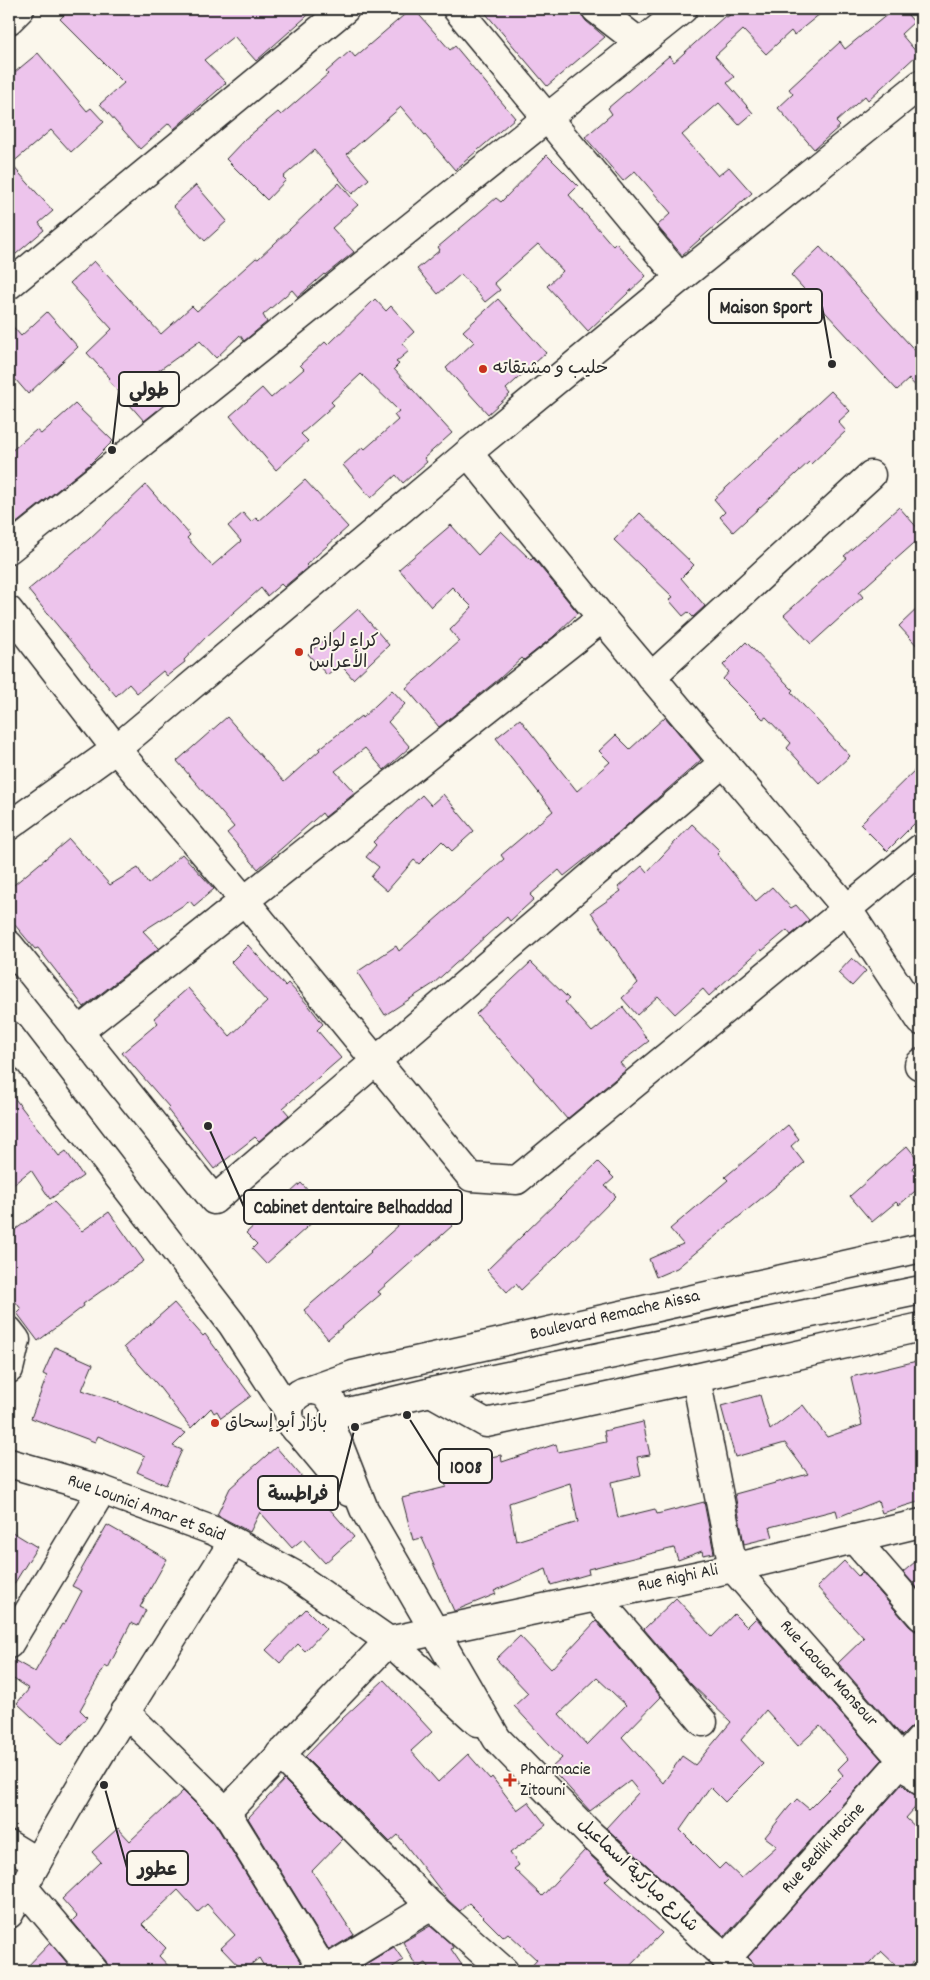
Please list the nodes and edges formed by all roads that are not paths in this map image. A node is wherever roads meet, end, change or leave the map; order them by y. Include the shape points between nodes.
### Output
1 (20, 9) edge
2 (345, 9) edge
3 (457, 9) edge
4 (596, 9) edge
5 (683, 9) edge
6 (9, 20) edge
7 (640, 43) junction
8 (921, 84) edge
9 (548, 117) junction
10 (680, 278) junction
11 (9, 285) edge
12 (468, 453) junction
13 (871, 475) dead end
14 (9, 549) edge
15 (9, 611) edge
16 (602, 618) junction
17 (651, 677) junction
18 (116, 750) junction
19 (723, 764) junction
20 (9, 826) edge
21 (921, 848) edge
22 (244, 900) junction
23 (848, 910) junction
24 (9, 945) edge
25 (921, 1021) edge
26 (78, 1032) junction
27 (9, 1035) edge
28 (378, 1061) junction
29 (921, 1248) edge
30 (921, 1290) edge
31 (921, 1326) edge
32 (9, 1331) edge
33 (9, 1369) edge
34 (696, 1378) junction
35 (431, 1392) junction
36 (301, 1406) junction
37 (333, 1420) junction
38 (9, 1463) edge
39 (102, 1490) junction
40 (364, 1509) junction
41 (921, 1523) edge
42 (854, 1539) junction
43 (233, 1542) junction
44 (733, 1568) junction
45 (596, 1597) junction
46 (921, 1616) edge
47 (435, 1631) junction
48 (389, 1641) junction
49 (9, 1644) edge
50 (125, 1712) junction
51 (703, 1722) dead end
52 (921, 1738) edge
53 (497, 1739) junction
54 (280, 1754) junction
55 (903, 1759) junction
56 (921, 1781) edge
57 (226, 1812) junction
58 (9, 1846) edge
59 (37, 1862) junction
60 (23, 1887) junction
61 (431, 1906) junction
62 (9, 1914) edge
63 (733, 1965) edge
64 (94, 1971) edge
65 (324, 1971) edge
66 (504, 1971) edge

1 - 6 street
2 - 11 street
3 - 9 street
4 - 7 street
5 - 7 street
7 - 9 street
8 - 10 street
9 - 10 street
9 - 14 street
10 - 12 street
12 - 16 street
12 - 18 street
13 - 17 street
15 - 18 street
16 - 17 street
16 - 22 street
17 - 19 street
18 - 20 street
18 - 22 street
19 - 23 street
19 - 28 street
21 - 23 street
22 - 26 street
22 - 28 street
23 - 25 street
23 - 28 street via 517,1180 471,1177
24 - 26 street
26 - 28 street via 214,1200
27 - 36 street via 232,1324
29 - 36 street, Boulevard Remache Aissa via 353,1375
30 - 35 street, Boulevard Remache Aissa
31 - 34 street
32 - 33 street via 16,1340
34 - 35 street via 486,1423
34 - 44 street
35 - 37 street, Boulevard Remache Aissa
36 - 37 street via 325,1394 334,1405
36 - 37 street, Boulevard Remache Aissa via 313,1436 326,1431
36 - 40 street
37 - 40 street
38 - 39 street, Rue Lounici Amar et Said
39 - 43 street, Rue Lounici Amar et Said via 214,1531
39 - 49 street
40 - 47 street, شارع مباركية اسماعيل
41 - 42 street, Rue Righi Ali
42 - 44 street, Rue Righi Ali
42 - 46 street
43 - 48 street, Rue Lounici Amar et Said via 293,1574
43 - 50 street
44 - 45 street, Rue Righi Ali
44 - 55 street, Rue Laouar Mansour
45 - 47 street, Rue Righi Ali
45 - 51 street
47 - 48 street
47 - 53 street, شارع مباركية اسماعيل
48 - 53 street, Rue Lounici Amar et Said
48 - 54 street
50 - 57 street
50 - 59 street
52 - 55 street, Rue Sediki Hocine
53 - 63 street, شارع مباركية اسماعيل via 590,1834
54 - 57 street
54 - 61 street
55 - 56 street, Rue Laouar Mansour
55 - 63 street, Rue Sediki Hocine
57 - 65 street
58 - 59 street
59 - 60 street
60 - 62 street
60 - 64 street
61 - 65 street
61 - 66 street

